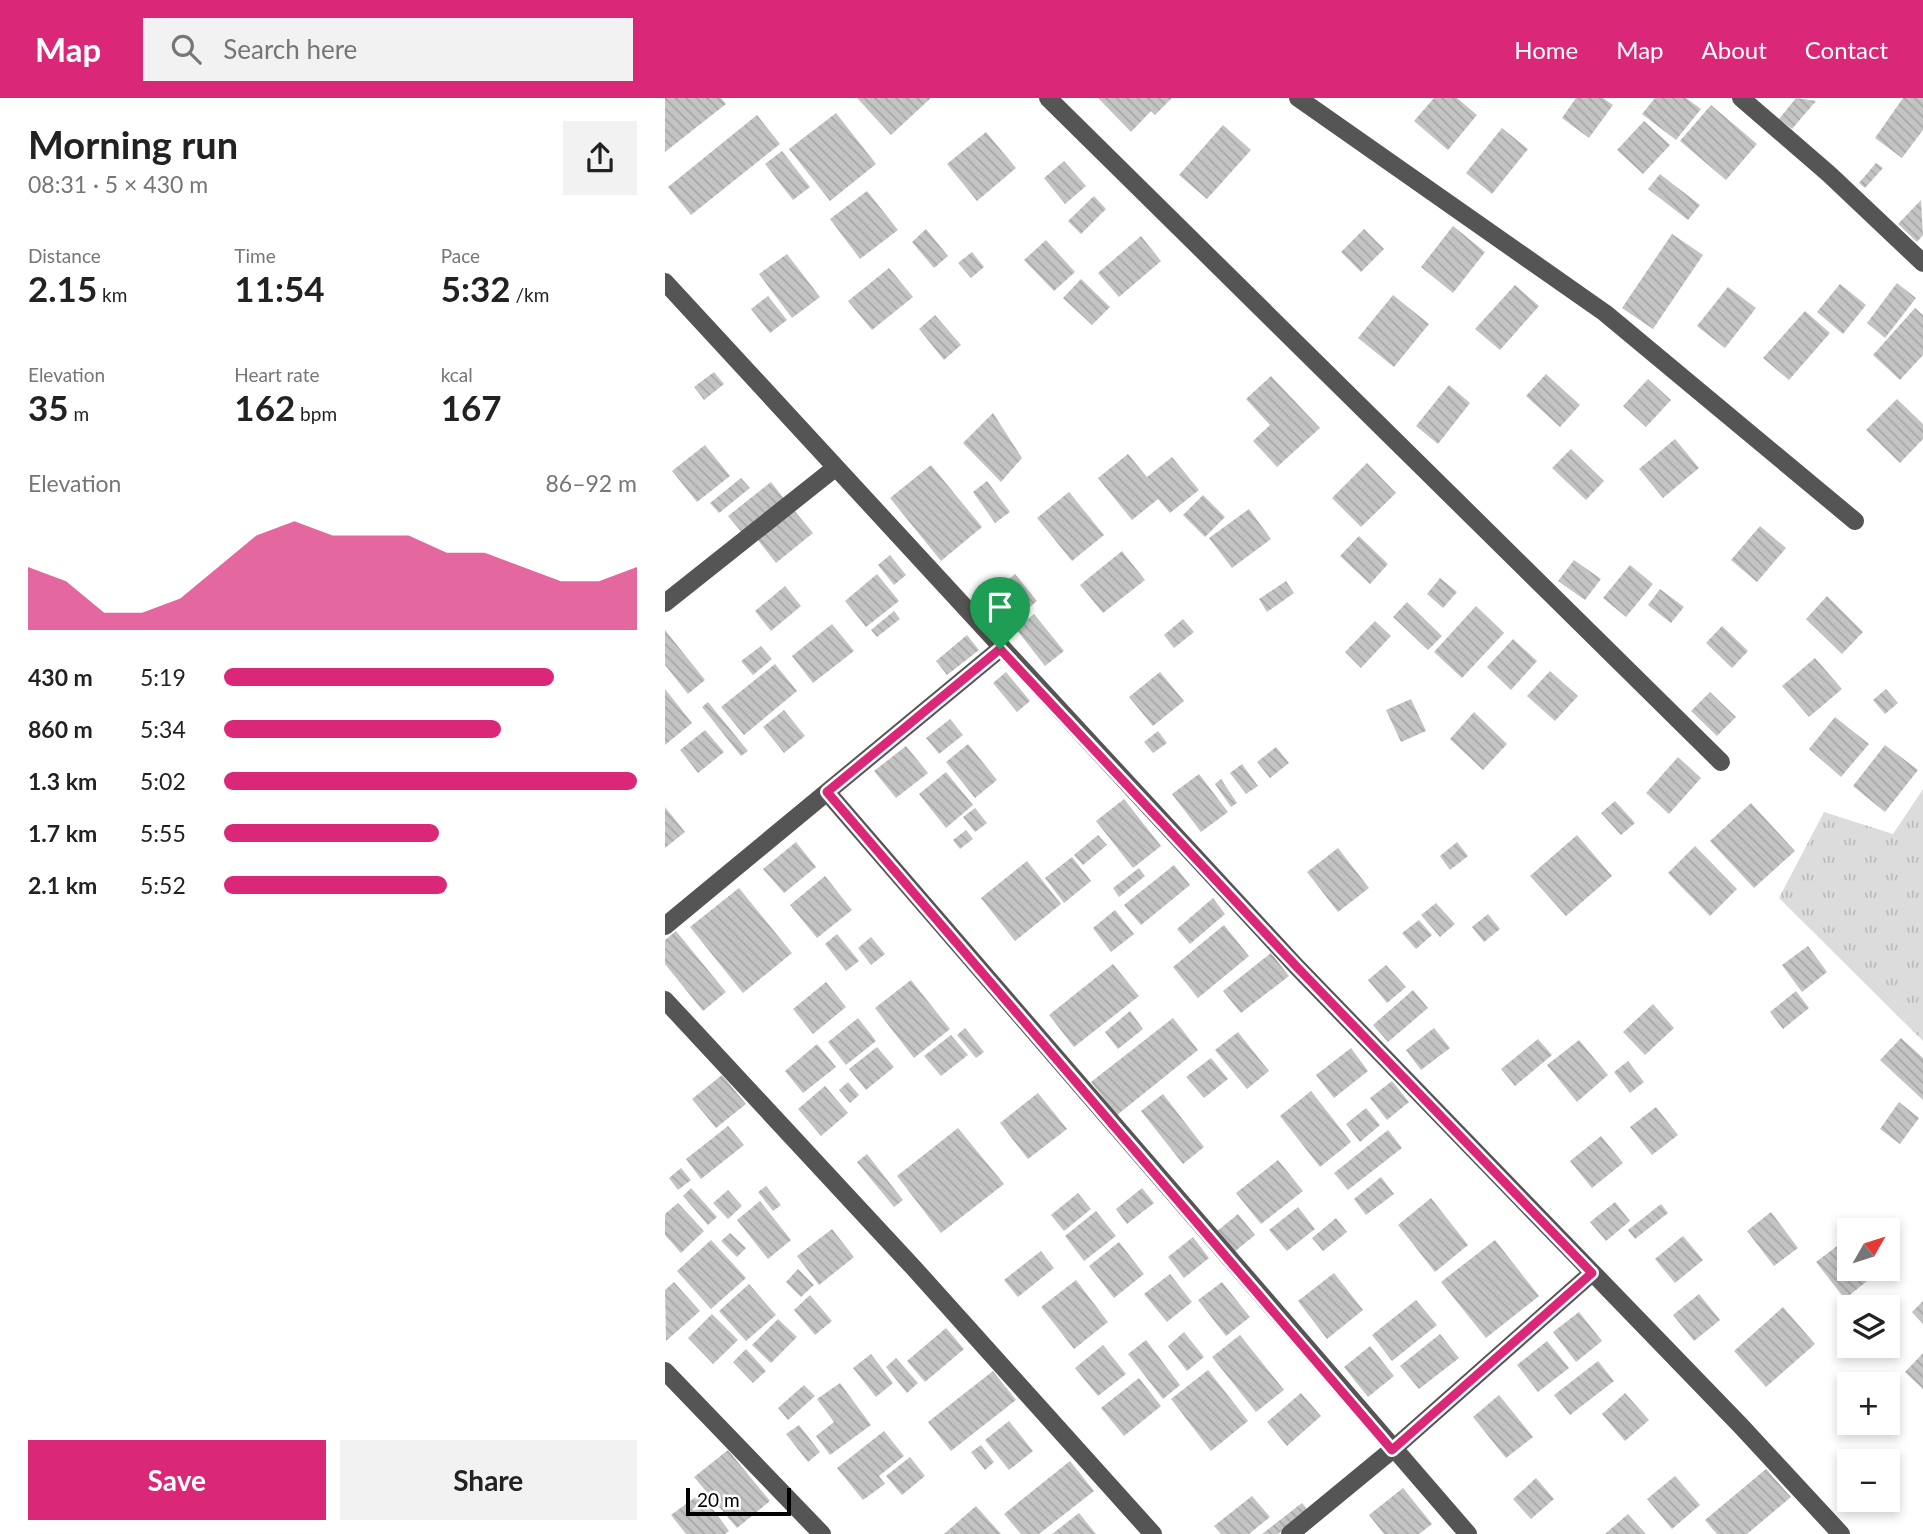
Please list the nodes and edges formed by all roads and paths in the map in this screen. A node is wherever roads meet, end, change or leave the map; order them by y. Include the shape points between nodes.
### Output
1 (1048, 98) edge
2 (1298, 98) edge
3 (1741, 98) edge
4 (1923, 263) edge
5 (665, 282) edge
6 (835, 468) junction
7 (1855, 521) dead end
8 (665, 603) edge
9 (1000, 649) junction
10 (1721, 762) dead end
11 (827, 792) junction
12 (665, 926) edge
13 (665, 1000) edge
14 (1592, 1273) junction
15 (665, 1371) edge
16 (1392, 1450) junction
17 (822, 1534) edge
18 (1153, 1534) edge
19 (1290, 1534) edge
20 (1468, 1534) edge
21 (1841, 1534) edge

1 - 10 street
2 - 7 street via 1605,313
3 - 4 street
5 - 6 street
6 - 8 street
6 - 9 street
9 - 11 street
9 - 14 street
11 - 12 street
11 - 16 street
13 - 18 street
14 - 16 street
14 - 21 street
15 - 17 street
16 - 19 street
16 - 20 street

